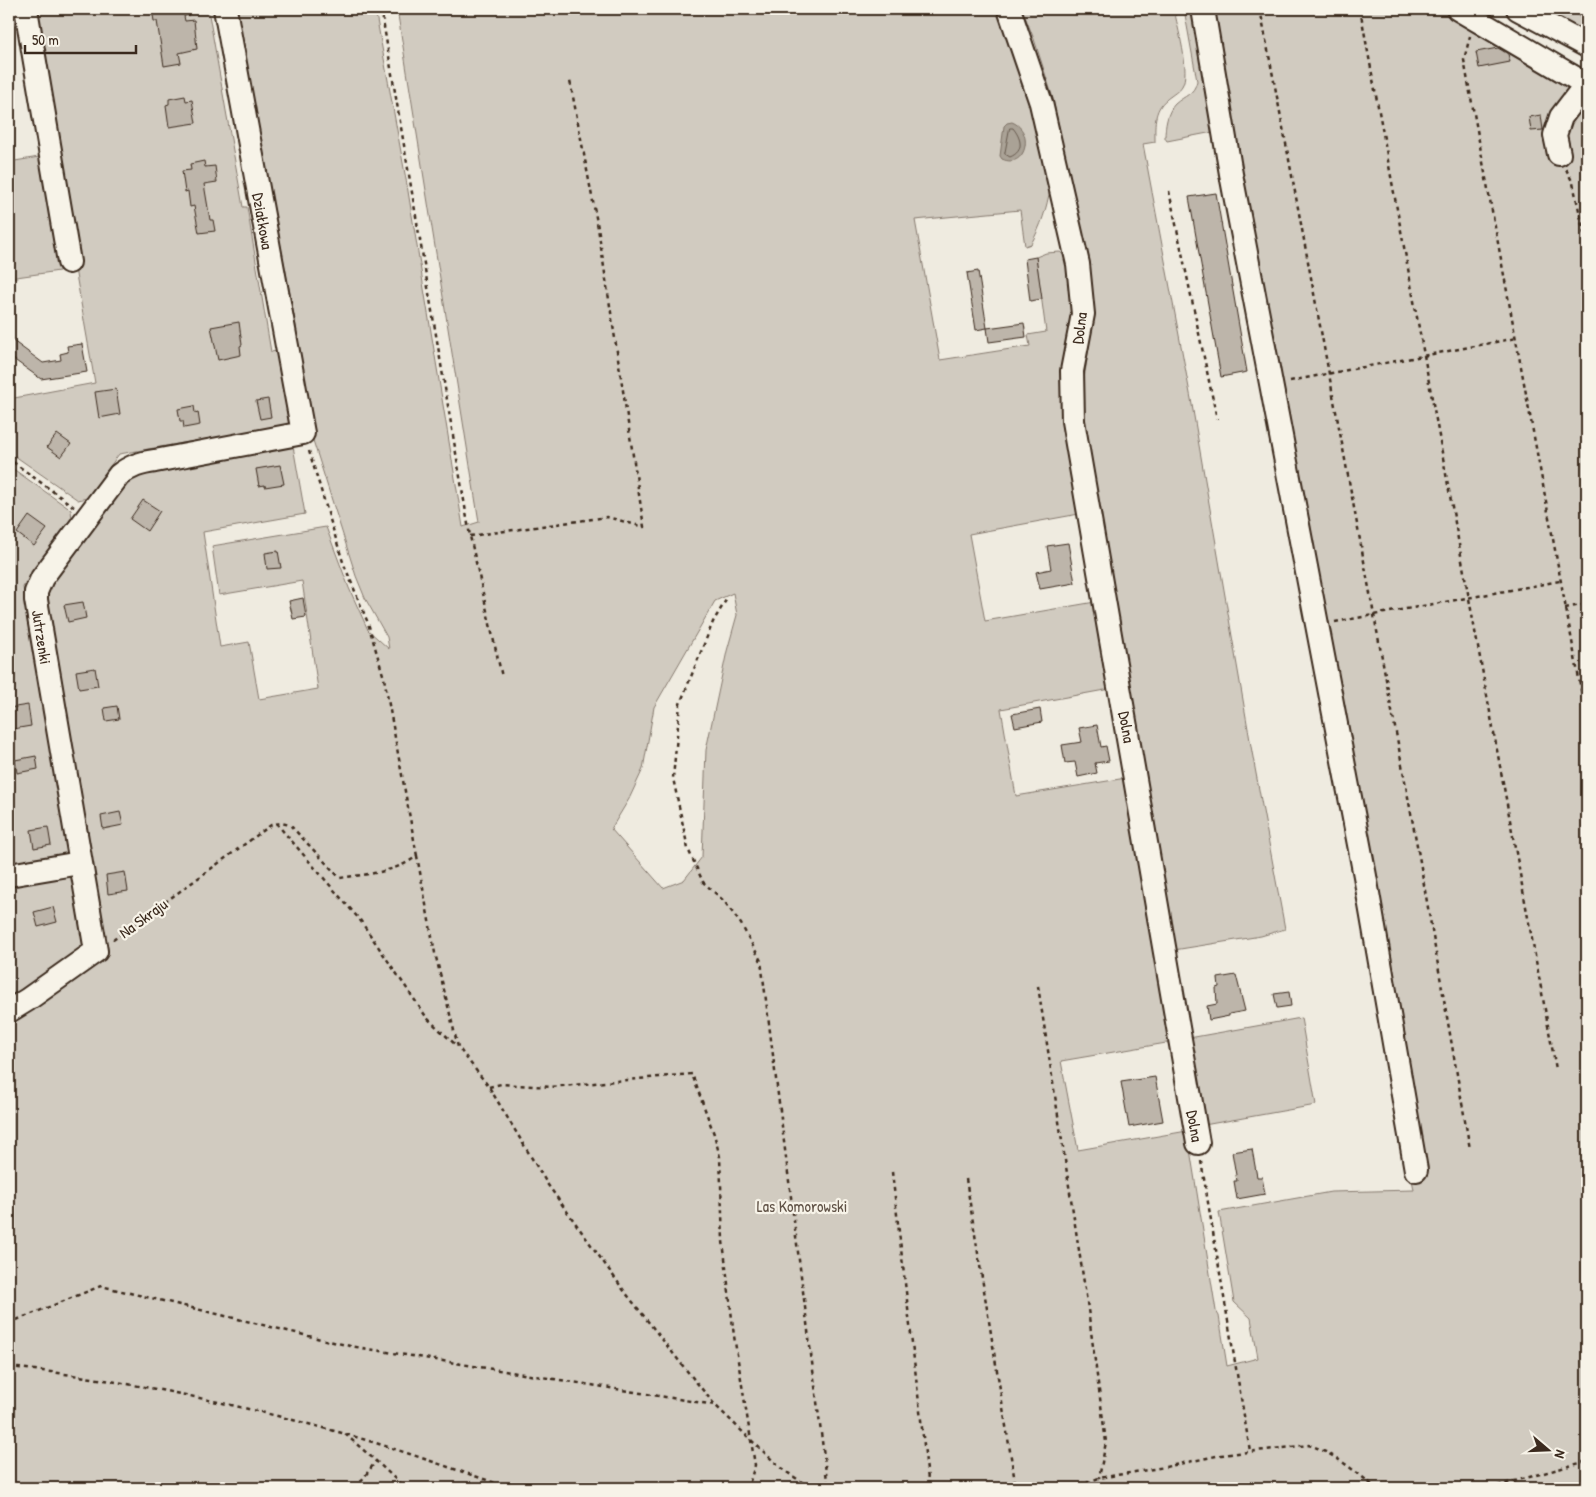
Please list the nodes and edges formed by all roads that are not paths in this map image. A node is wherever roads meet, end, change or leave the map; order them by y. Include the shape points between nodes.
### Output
1 (26, 9) edge
2 (225, 9) edge
3 (1009, 9) edge
4 (1203, 9) edge
5 (1518, 9) edge
6 (1467, 14) edge
7 (1587, 46) edge
8 (1587, 84) edge
9 (1559, 154) road end
10 (69, 262) dead end
11 (303, 432) joint
12 (80, 864) junction
13 (9, 875) edge
14 (9, 1011) edge
15 (1198, 1143) road end
16 (1416, 1170) dead end

1 - 10 street
2 - 11 street, Działkowa
3 - 15 street, Dolna via 1040,103 1078,264 1083,314 1072,371 1073,421
4 - 16 street via 1233,184 1365,876
5 - 7 street
6 - 8 street
8 - 9 street via 1561,117 1555,136
11 - 12 street, Jutrzenki via 141,462 128,468 119,475 42,578 36,600
12 - 13 street
12 - 14 street, Jutrzenki via 96,951

